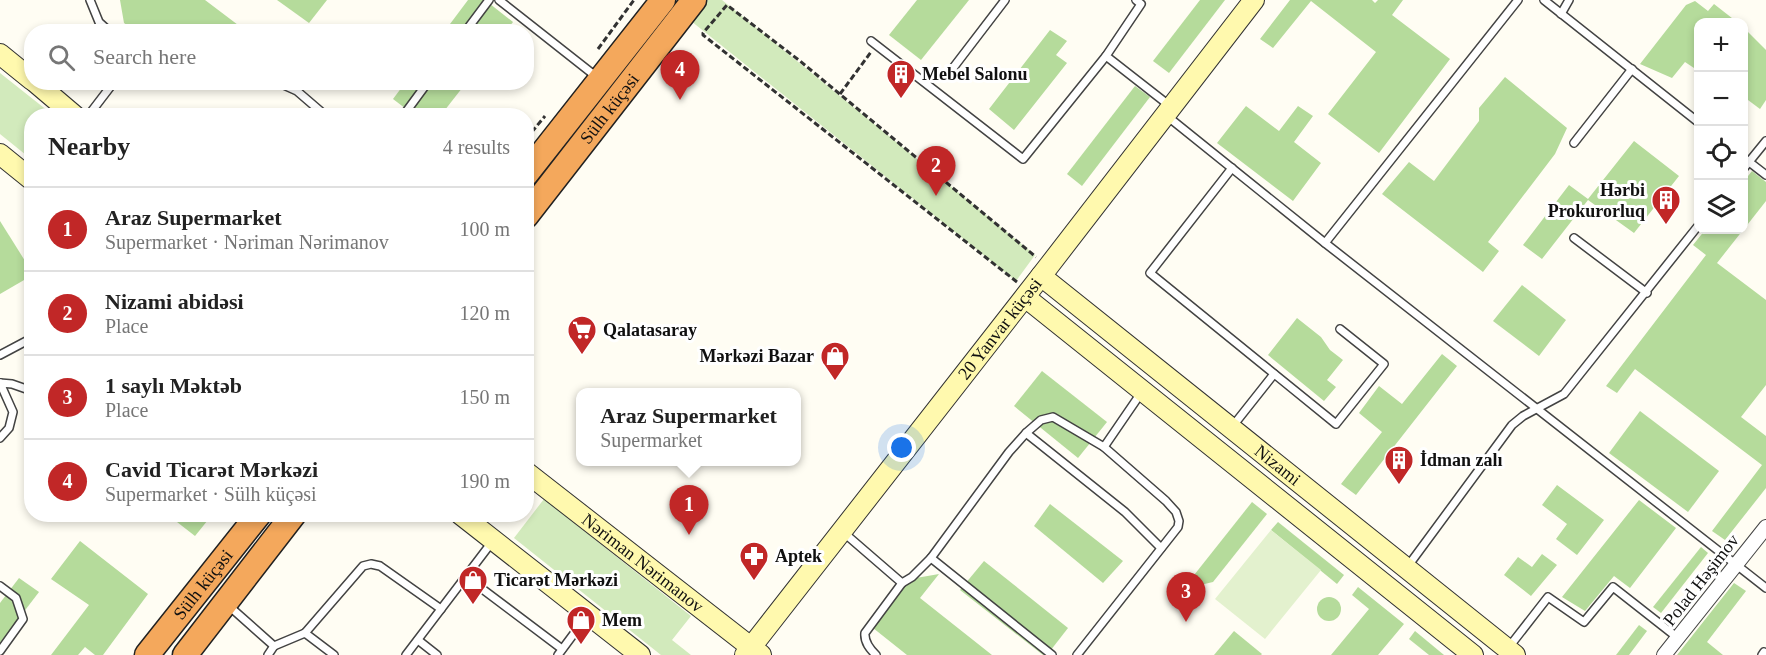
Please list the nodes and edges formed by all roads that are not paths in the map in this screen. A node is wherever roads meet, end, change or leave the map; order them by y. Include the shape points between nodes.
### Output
1 (90, 0) edge
2 (489, 0) edge
3 (499, 0) edge
4 (663, 0) edge
5 (694, 0) edge
6 (1005, 0) edge
7 (1254, 0) edge
8 (1518, 0) edge
9 (1544, 0) edge
10 (1569, 0) edge
11 (1141, 1) edge
12 (1561, 14) junction
13 (101, 24) edge
14 (471, 24) edge
15 (530, 24) edge
16 (534, 27) edge
17 (874, 43) road end
18 (0, 54) edge
19 (1106, 56) junction
20 (953, 68) dead end
21 (1632, 69) junction
22 (24, 74) edge
23 (600, 79) junction
24 (44, 90) edge
25 (108, 90) edge
26 (295, 90) edge
27 (422, 90) edge
28 (65, 108) edge
29 (94, 108) edge
30 (317, 108) edge
31 (409, 108) edge
32 (1169, 111) junction
33 (1694, 119) edge
34 (1766, 141) edge
35 (1574, 143) dead end
36 (0, 154) edge
37 (1748, 158) edge
38 (1748, 162) edge
39 (534, 164) edge
40 (1232, 168) junction
41 (24, 174) edge
42 (1766, 175) edge
43 (534, 206) edge
44 (1694, 231) edge
45 (1574, 238) dead end
46 (1325, 243) junction
47 (1036, 283) junction
48 (1647, 293) junction
49 (1340, 328) dead end
50 (24, 342) edge
51 (0, 355) edge
52 (1274, 374) junction
53 (0, 383) edge
54 (24, 388) edge
55 (1142, 391) junction
56 (1538, 409) junction
57 (1231, 429) junction
58 (1026, 434) junction
59 (0, 438) edge
60 (1104, 447) junction
61 (534, 478) edge
62 (253, 522) edge
63 (262, 522) edge
64 (287, 522) edge
65 (470, 522) edge
66 (1766, 527) edge
67 (841, 530) junction
68 (276, 536) junction
69 (493, 540) junction
70 (1161, 548) junction
71 (931, 558) junction
72 (1736, 564) junction
73 (1406, 568) junction
74 (465, 576) junction
75 (902, 583) junction
76 (0, 586) edge
77 (1766, 588) edge
78 (225, 603) junction
79 (441, 609) junction
80 (589, 614) junction
81 (304, 633) junction
82 (1678, 638) junction
83 (418, 640) junction
84 (274, 646) junction
85 (0, 651) edge
86 (560, 652) edge
87 (752, 652) edge
88 (1511, 652) edge
89 (1470, 654) edge
90 (1766, 654) edge
91 (147, 655) edge
92 (184, 655) edge
93 (268, 655) edge
94 (334, 655) edge
95 (406, 655) edge
96 (436, 655) edge
97 (640, 655) edge
98 (876, 655) edge
99 (1052, 655) edge
100 (1077, 655) edge
101 (1664, 655) edge
102 (1762, 655) edge

1 - 13 lane
2 - 14 lane
3 - 15 lane
4 - 23 highway, Sülh küçəsi
5 - 43 highway, Sülh küçəsi
6 - 20 lane
7 - 32 street, 20 Yanvar küçəsi
8 - 46 lane
9 - 12 lane
10 - 12 lane
11 - 19 lane
12 - 21 lane
16 - 23 lane
17 - 19 lane via 1023,159
18 - 22 street
19 - 32 lane
21 - 33 lane
21 - 35 lane
23 - 39 highway, Sülh küçəsi
24 - 28 street
25 - 29 lane
26 - 30 lane
27 - 31 lane
32 - 40 lane
32 - 47 street, 20 Yanvar küçəsi
34 - 37 lane
36 - 41 street
38 - 42 lane
40 - 46 lane
40 - 52 lane via 1150,273
44 - 48 lane
45 - 48 lane
46 - 56 lane
47 - 55 street, Nizami
47 - 57 street, Nizami
47 - 67 street, 20 Yanvar küçəsi
48 - 56 lane via 1564,394
49 - 52 lane via 1384,364 1336,424
50 - 51 lane
52 - 57 lane
53 - 54 lane
53 - 59 lane via 13,412 9,428
55 - 60 lane
55 - 89 street, Nizami
56 - 72 lane
56 - 73 lane via 1512,425
57 - 73 street, Nizami
58 - 60 lane via 1041,420 1053,417
58 - 70 lane via 1125,512
58 - 71 lane
60 - 70 lane via 1176,512 1178,527
61 - 87 street, Nəriman Nərimanov
62 - 91 highway, Sülh küçəsi
63 - 68 highway
64 - 68 highway, Sülh küçəsi
65 - 69 street
66 - 72 street, Polad Həşimov
67 - 75 lane
67 - 87 street, 20 Yanvar küçəsi
68 - 78 highway, Sülh küçəsi
69 - 74 lane
69 - 80 street
70 - 100 lane
71 - 75 lane
71 - 99 lane
72 - 77 lane
72 - 82 street, Polad Həşimov
73 - 88 street, Nizami
74 - 79 lane
74 - 86 lane
75 - 98 lane via 865,633 864,638
76 - 85 lane via 16,598 23,619
78 - 84 lane
78 - 92 highway, Sülh küçəsi
79 - 81 lane via 380,566 371,564 363,566
79 - 83 lane
80 - 86 lane
80 - 97 street
81 - 84 lane
81 - 94 lane
82 - 88 lane via 1613,587 1584,622 1548,597
82 - 101 street, Polad Həşimov
83 - 95 lane
83 - 96 lane
84 - 93 lane
90 - 102 lane

